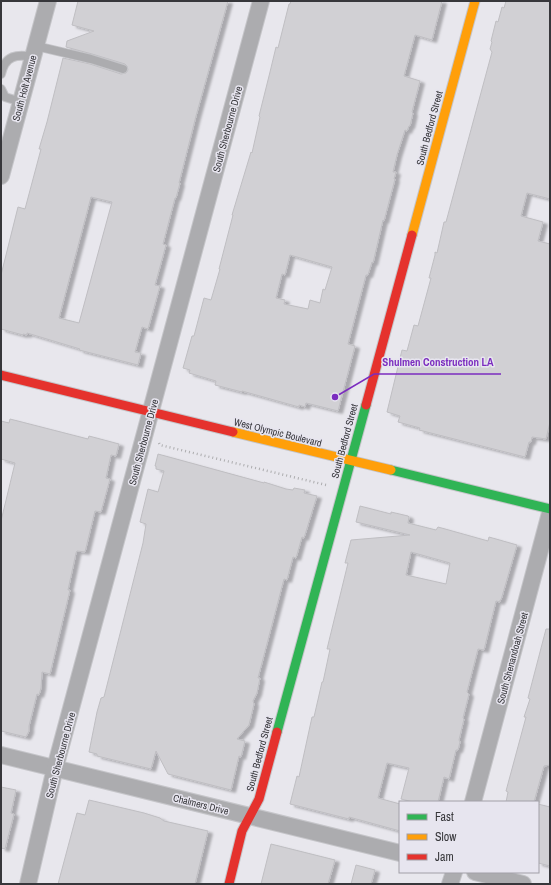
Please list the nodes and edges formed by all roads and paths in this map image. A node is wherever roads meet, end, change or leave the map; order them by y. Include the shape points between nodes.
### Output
1 (48, 1) edge
2 (261, 1) edge
3 (475, 1) edge
4 (34, 51) junction
5 (123, 69) dead end
6 (1, 74) edge
7 (1, 89) edge
8 (21, 102) junction
9 (1, 176) edge
10 (1, 375) edge
11 (151, 412) junction
12 (159, 443) dead end
13 (350, 461) junction
14 (326, 485) dead end
15 (550, 509) edge
16 (550, 513) edge
17 (1, 755) edge
18 (55, 768) junction
19 (473, 801) edge
20 (249, 816) junction
21 (399, 853) edge
22 (454, 873) edge
23 (479, 873) edge
24 (28, 884) edge
25 (229, 884) edge
26 (450, 884) edge
27 (523, 884) edge

1 - 4 street, South Holt Avenue
2 - 11 street, South Sherbourne Drive
3 - 13 street, South Bedford Street
4 - 5 lane via 91,59
4 - 6 lane via 13,56
4 - 8 street, South Holt Avenue
7 - 8 lane via 4,97
8 - 9 street, South Holt Avenue
10 - 11 street, West Olympic Boulevard
11 - 13 street, West Olympic Boulevard
11 - 18 street, South Sherbourne Drive
12 - 14 path
13 - 15 street, West Olympic Boulevard
13 - 20 street, South Bedford Street via 258,799
16 - 19 street, South Shenandoah Street
17 - 18 street, Chalmers Drive
18 - 20 street, Chalmers Drive
18 - 24 street, South Sherbourne Drive
20 - 21 street, Chalmers Drive
20 - 25 street, South Bedford Street via 242,831
22 - 26 street
23 - 27 street

